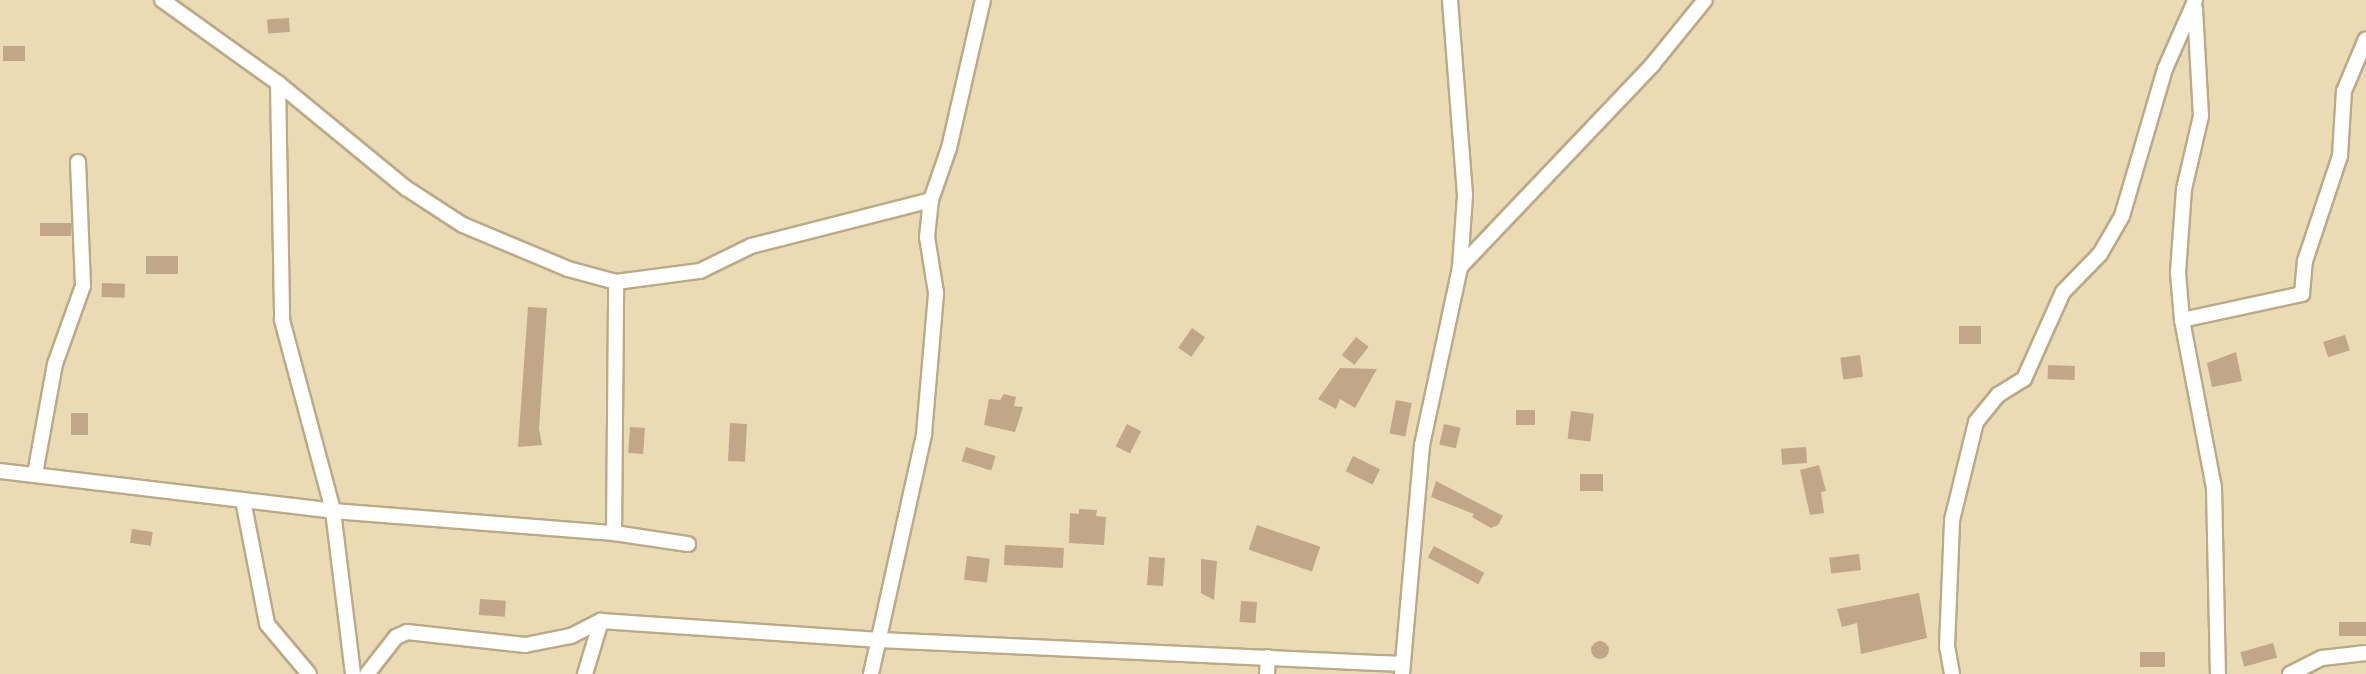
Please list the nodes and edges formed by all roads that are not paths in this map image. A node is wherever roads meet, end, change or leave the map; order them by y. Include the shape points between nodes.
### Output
1 (163, 0) edge
2 (1450, 0) edge
3 (1705, 0) edge
4 (2195, 1) edge
5 (984, 3) edge
6 (2366, 39) edge
7 (278, 83) junction
8 (78, 162) dead end
9 (931, 200) junction
10 (1460, 267) junction
11 (616, 282) junction
12 (2182, 320) junction
13 (0, 471) edge
14 (35, 474) junction
15 (243, 500) junction
16 (333, 511) junction
17 (614, 533) junction
18 (688, 544) dead end
19 (601, 621) junction
20 (879, 640) junction
21 (2366, 653) edge
22 (1268, 657) junction
23 (1402, 669) edge
24 (309, 674) edge
25 (353, 674) edge
26 (367, 674) edge
27 (585, 674) edge
28 (871, 674) edge
29 (1267, 674) edge
30 (1952, 674) edge
31 (2218, 674) edge
32 (2290, 674) edge

1 - 7 street
2 - 10 street via 1465,195
3 - 10 street via 1653,64
4 - 12 street via 2200,116 2180,219
4 - 30 street via 2165,69 2122,216 2100,254 2063,292 2024,379 1997,395 1976,422 1951,532 1947,647
5 - 9 street via 949,148
6 - 12 street via 2344,91 2340,156 2305,261 2302,294
7 - 11 street via 406,188 463,225 568,269
7 - 16 street via 282,320
8 - 14 street via 83,286 55,364
9 - 11 street via 751,246 700,271
9 - 20 street via 927,237 936,293 934,359 924,434
10 - 23 street via 1422,445
11 - 17 street
12 - 31 street via 2214,487
13 - 14 street
14 - 15 street
15 - 16 street
15 - 24 street via 267,624
16 - 17 street
16 - 25 street
17 - 18 street
19 - 20 street
19 - 26 street via 571,636 525,645 407,632 396,637
19 - 27 street
20 - 22 street
20 - 28 street
21 - 32 street via 2322,658
22 - 23 street
22 - 29 street

